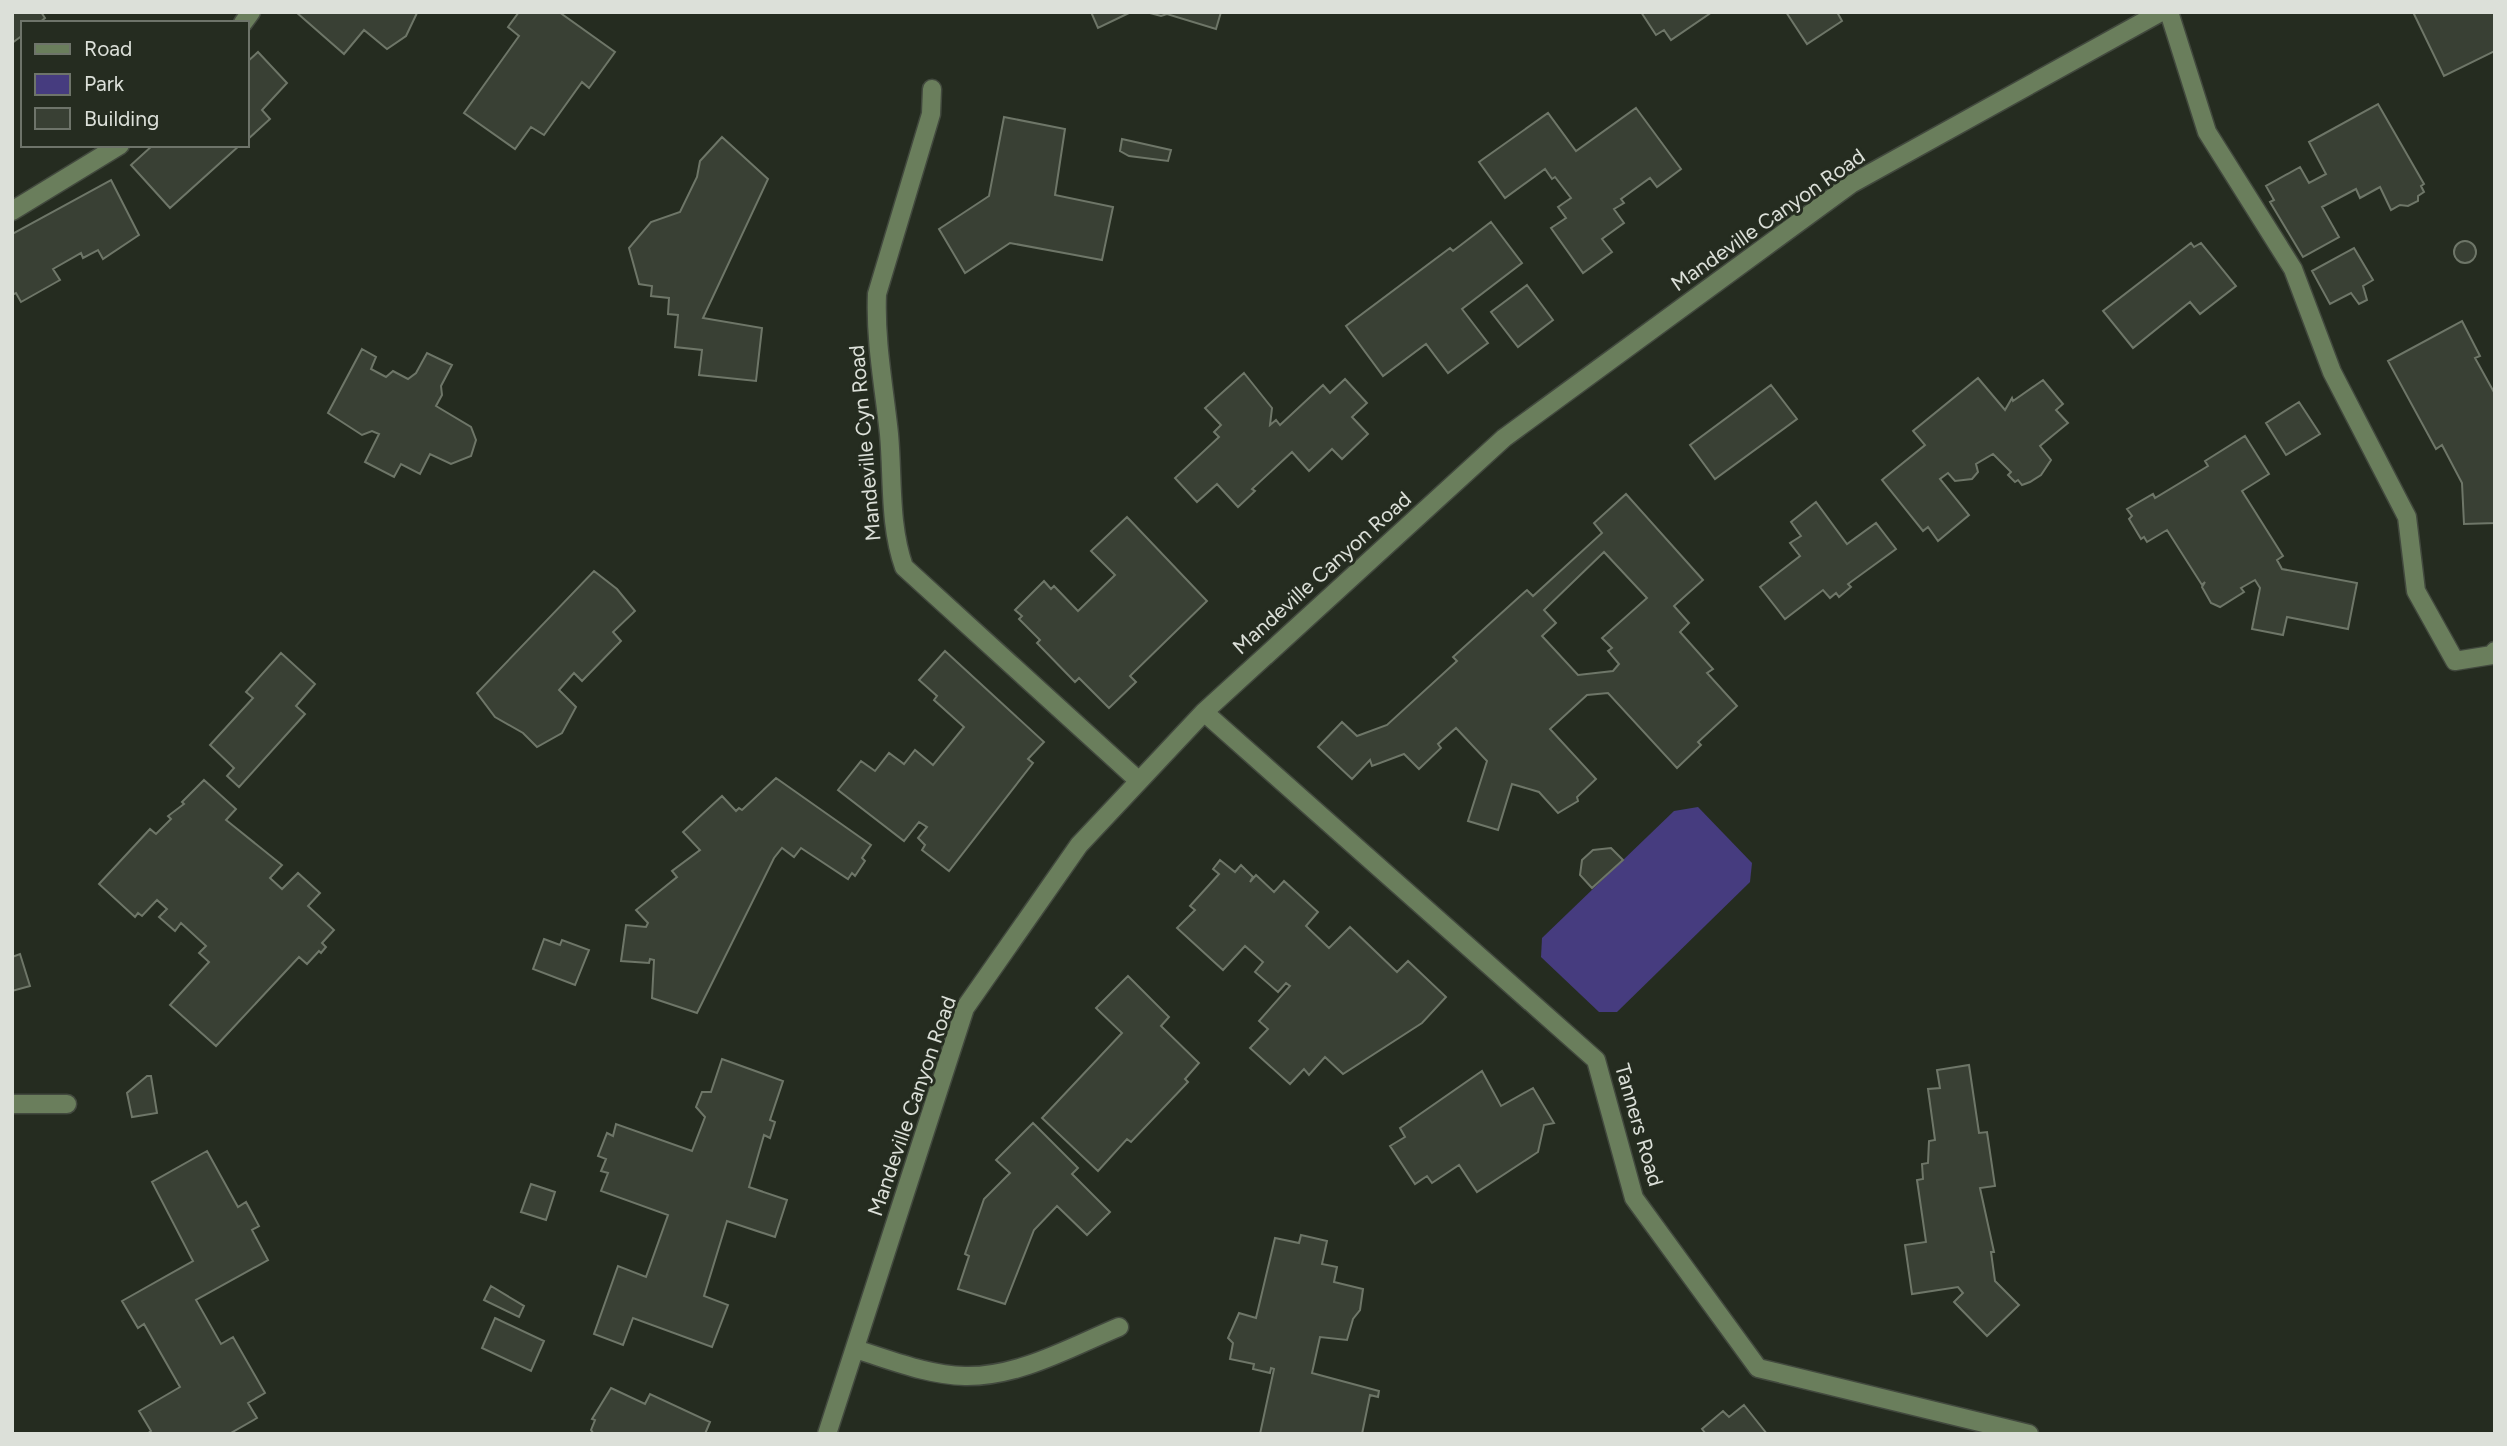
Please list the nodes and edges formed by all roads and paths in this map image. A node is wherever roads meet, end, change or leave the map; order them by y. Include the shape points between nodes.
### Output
1 (2161, 12) edge
2 (2169, 12) edge
3 (932, 89) dead end
4 (117, 147) edge
5 (12, 211) edge
6 (2495, 650) edge
7 (1204, 712) junction
8 (1139, 781) junction
9 (12, 1104) edge
10 (67, 1104) dead end
11 (1119, 1326) dead end
12 (855, 1349) junction
13 (827, 1434) edge
14 (2029, 1434) edge

1 - 7 street, Mandeville Canyon Road via 1851,184 1504,438
2 - 6 street via 2207,132 2293,269 2332,372 2407,517 2416,591 2455,661 2492,655
3 - 8 street, Mandeville Cyn Road via 931,114 877,294 896,544 904,567
4 - 5 street
7 - 8 street, Mandeville Canyon Road
7 - 14 street, Tanners Road via 1597,1060 1634,1198 1758,1368
8 - 12 street, Mandeville Canyon Road via 1079,845 965,1008
9 - 10 street
11 - 12 street via 998,1374 941,1373
12 - 13 street, Mandeville Canyon Road

